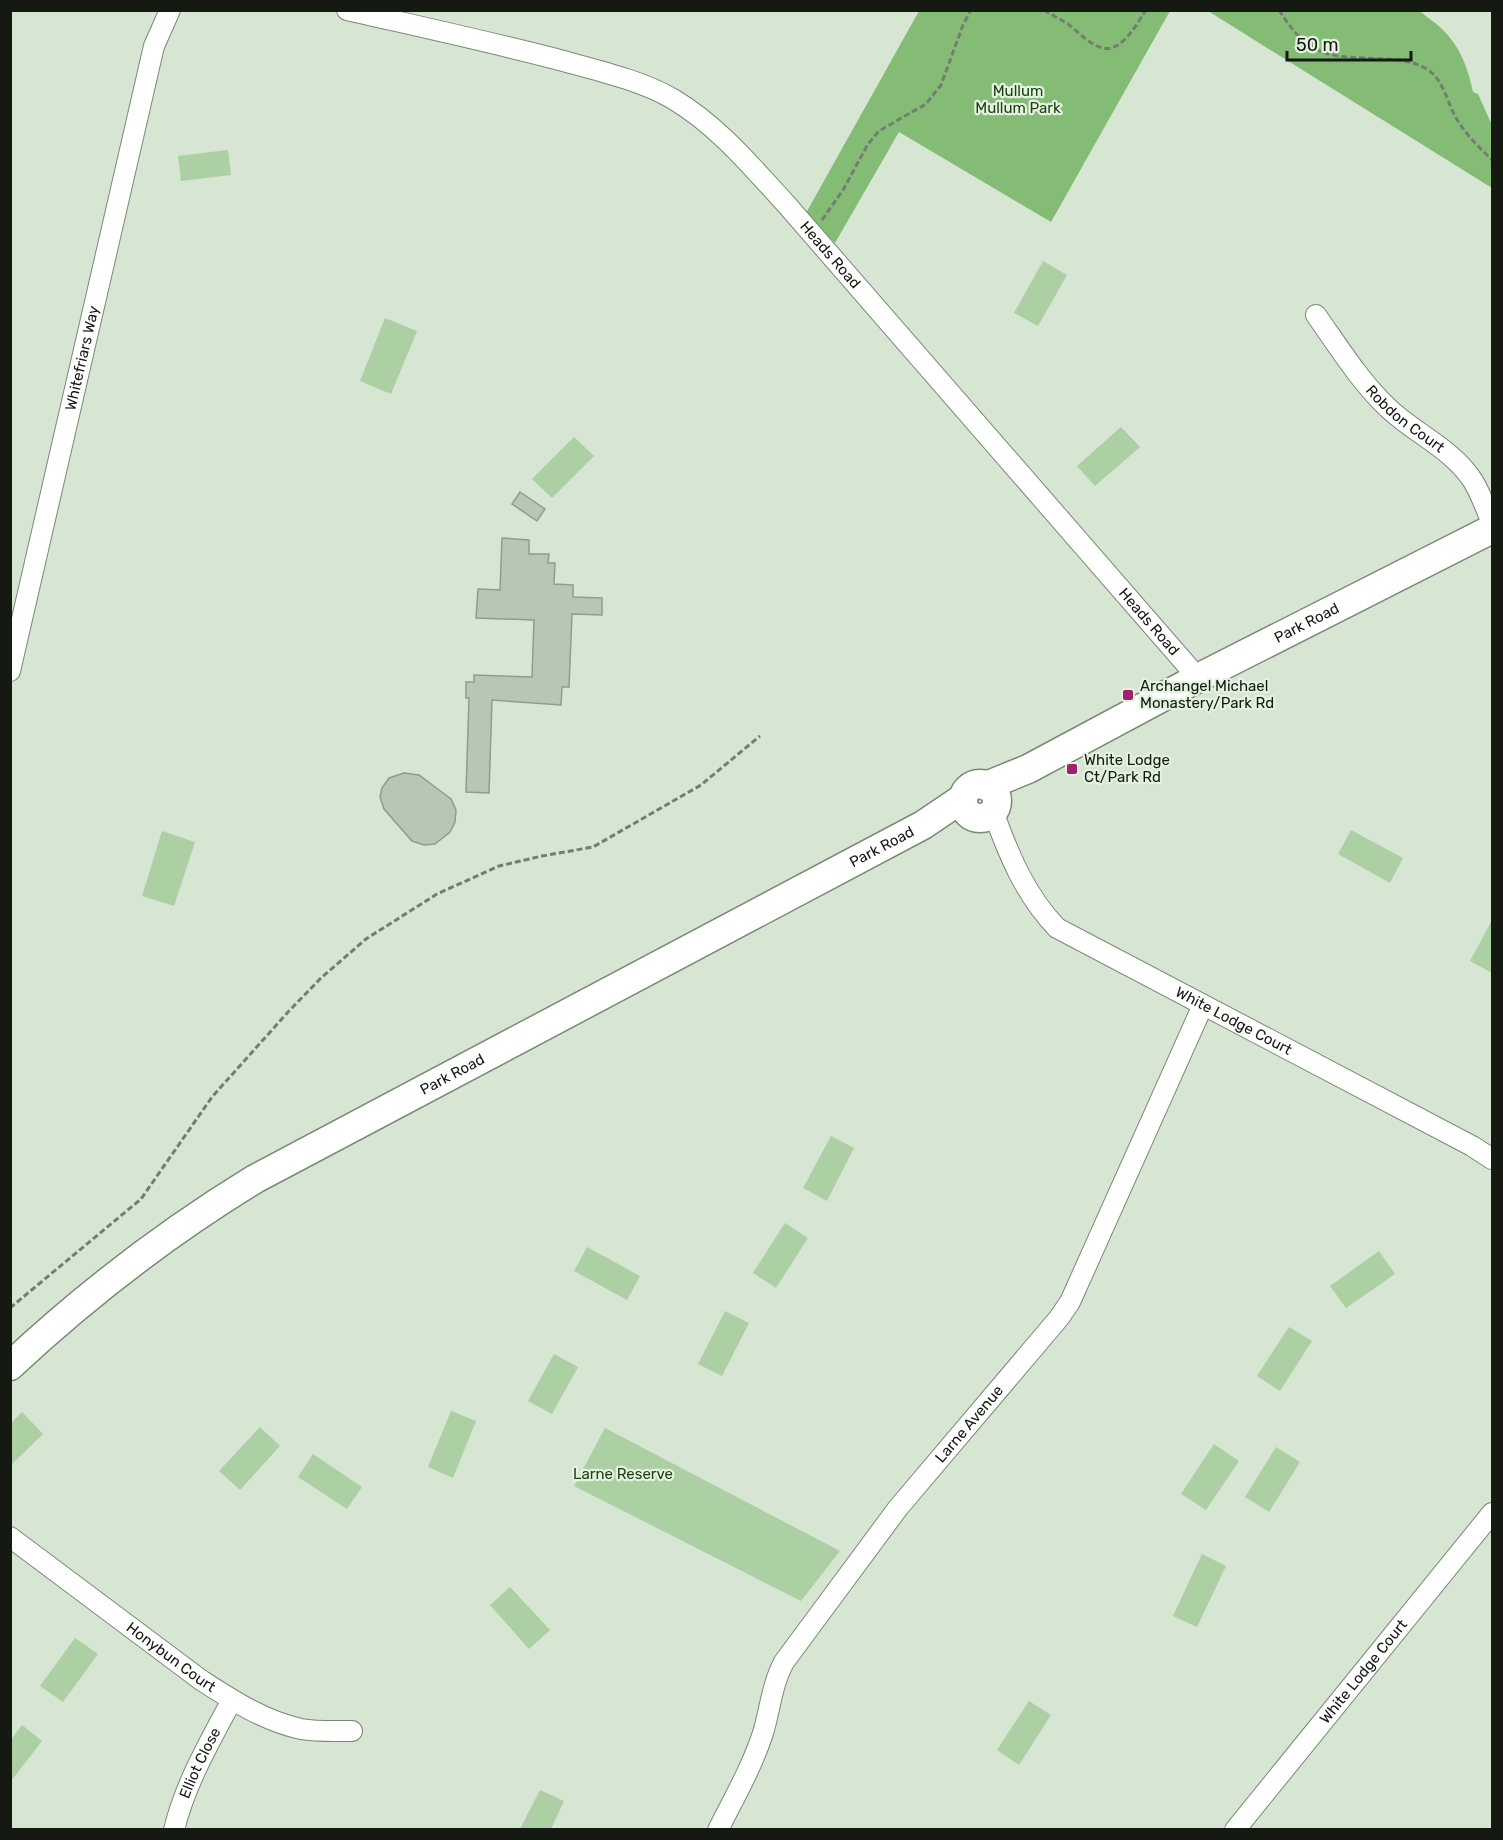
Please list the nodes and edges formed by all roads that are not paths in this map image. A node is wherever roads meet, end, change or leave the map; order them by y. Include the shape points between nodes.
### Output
1 (154, 10) edge
2 (170, 10) edge
3 (347, 10) edge
4 (154, 46) junction
5 (1316, 315) dead end
6 (1492, 523) edge
7 (1492, 529) edge
8 (10, 672) edge
9 (1198, 678) junction
10 (981, 804) junction
11 (1203, 1005) junction
12 (1492, 1159) edge
13 (10, 1366) edge
14 (1492, 1513) edge
15 (10, 1537) edge
16 (232, 1700) junction
17 (352, 1731) dead end
18 (174, 1830) edge
19 (718, 1830) edge
20 (1235, 1830) edge

1 - 4 street, Whitefriars Way
2 - 4 street, Whitefriars Way
3 - 9 street, Heads Road via 584,67 650,88 700,117 812,234
4 - 8 street, Whitefriars Way
5 - 6 street, Robdon Court via 1387,407 1460,465 1473,481
7 - 9 street, Park Road
9 - 10 street, Park Road via 1028,770
10 - 11 street, White Lodge Court via 1037,905 1057,928
10 - 13 street, Park Road via 922,825 255,1179 127,1265
11 - 12 street, White Lodge Court
11 - 19 street, Larne Avenue via 1070,1302 898,1508 784,1662 754,1757
14 - 20 street, White Lodge Court
15 - 16 street, Honybun Court
16 - 17 street, Honybun Court via 300,1729
16 - 18 street, Elliot Close via 201,1758

